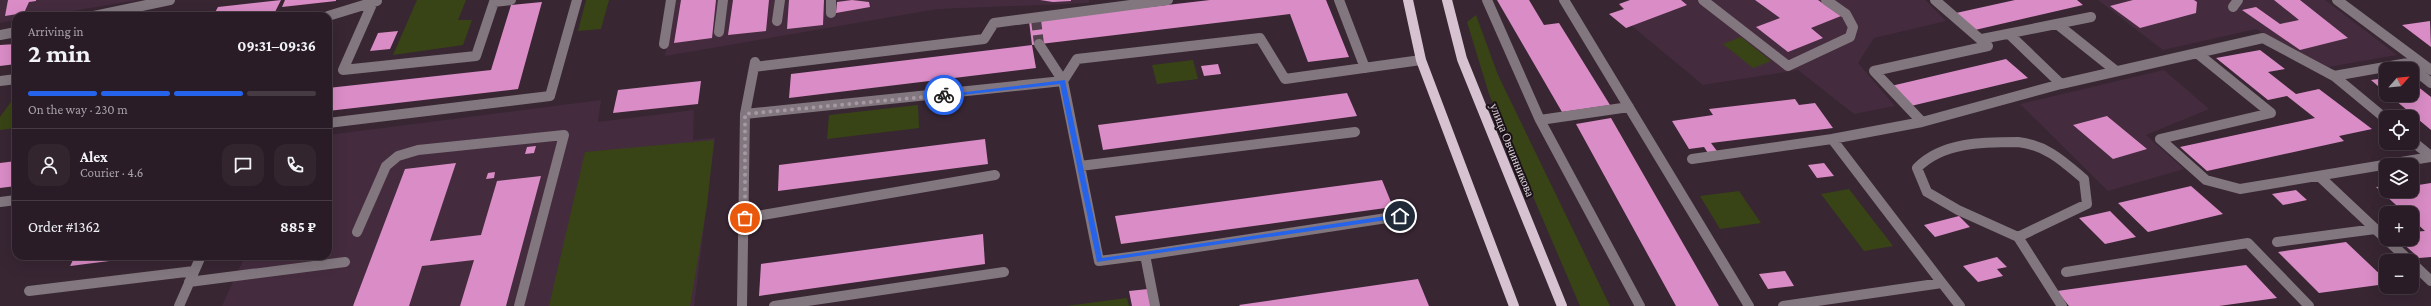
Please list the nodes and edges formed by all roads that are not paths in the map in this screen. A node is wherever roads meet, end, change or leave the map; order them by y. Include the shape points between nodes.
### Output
1 (170, 0) edge
2 (511, 0) edge
3 (577, 0) edge
4 (671, 0) edge
5 (724, 0) edge
6 (780, 0) edge
7 (831, 0) edge
8 (1168, 0) edge
9 (1339, 0) edge
10 (1408, 0) edge
11 (1446, 0) edge
12 (1487, 0) edge
13 (1564, 0) edge
14 (1703, 0) edge
15 (1826, 0) edge
16 (1935, 0) edge
17 (2337, 0) edge
18 (376, 1) edge
19 (113, 12) edge
20 (830, 13) dead end
21 (332, 15) edge
22 (2091, 16) dead end
23 (777, 21) dead end
24 (2057, 24) junction
25 (719, 32) dead end
26 (12, 33) edge
27 (2009, 34) junction
28 (0, 35) edge
29 (1982, 39) junction
30 (664, 44) dead end
31 (1039, 44) tunnel mouth
32 (2197, 53) junction
33 (1421, 60) junction
34 (2419, 61) junction
35 (2415, 62) edge
36 (1365, 68) junction
37 (2379, 69) edge
38 (2431, 70) edge
39 (2116, 71) junction
40 (2419, 74) edge
41 (2334, 76) junction
42 (12, 80) edge
43 (0, 81) edge
44 (1063, 81) junction
45 (2431, 83) edge
46 (2061, 84) junction
47 (1629, 107) junction
48 (2379, 113) edge
49 (745, 114) junction
50 (1540, 120) junction
51 (1922, 122) junction
52 (332, 123) edge
53 (1355, 132) dead end
54 (1832, 139) junction
55 (2419, 147) edge
56 (2431, 157) edge
57 (1692, 159) dead end
58 (1080, 166) junction
59 (995, 175) dead end
60 (2319, 176) junction
61 (12, 200) edge
62 (0, 202) edge
63 (1400, 216) dead end
64 (745, 218) junction
65 (2375, 229) junction
66 (357, 232) dead end
67 (2379, 233) edge
68 (2018, 237) junction
69 (2277, 242) dead end
70 (2394, 246) edge
71 (1145, 254) junction
72 (2402, 254) edge
73 (199, 260) edge
74 (345, 262) dead end
75 (2419, 270) edge
76 (194, 271) junction
77 (1004, 272) dead end
78 (2066, 272) dead end
79 (2431, 281) edge
80 (189, 282) junction
81 (1942, 283) junction
82 (30, 291) dead end
83 (179, 306) edge
84 (519, 306) edge
85 (742, 306) edge
86 (774, 306) edge
87 (1155, 306) edge
88 (1514, 306) edge
89 (1562, 306) edge
90 (1640, 306) edge
91 (1749, 306) edge
92 (1783, 306) edge
93 (1960, 306) edge
94 (2062, 306) edge
95 (2309, 306) edge

1 - 19 street
2 - 18 street via 494,2 476,56 343,70
3 - 52 street via 550,96
4 - 30 street
5 - 25 street
6 - 23 street
7 - 20 street
8 - 49 street via 994,23 984,39 755,63
9 - 36 street
10 - 33 main road
11 - 89 main road, улица Овчинникова via 1462,59
12 - 50 street
13 - 47 street
14 - 15 street via 1788,66 1850,37 1853,27 1846,14
16 - 29 street
17 - 34 street
18 - 21 street
22 - 24 street
24 - 27 street
24 - 39 street
26 - 28 street
27 - 29 street
27 - 46 street
29 - 51 street via 1988,46 1874,71
31 - 44 street
32 - 39 street
32 - 41 street via 2263,38
32 - 60 street via 2272,113 2160,140 2206,180 2240,190
33 - 36 street
33 - 88 main road
34 - 35 street
34 - 38 street
36 - 44 street via 1285,79 1260,38 1077,59
37 - 41 street
39 - 46 street
40 - 45 street
41 - 48 street
42 - 43 street
44 - 49 street
44 - 58 street
46 - 51 street
47 - 50 street
47 - 91 street
49 - 64 street
50 - 90 street
51 - 54 street
53 - 58 street
54 - 57 street
54 - 81 street
55 - 56 street
56 - 60 street
58 - 71 street via 1099,261
59 - 64 street
60 - 65 street
61 - 62 street
63 - 71 street
64 - 85 street
65 - 67 street
65 - 69 street
66 - 84 street via 386,166 398,156 418,150 564,135
68 - 68 street via 1958,210 1927,192 1917,168 1930,155 1950,149 2002,142 2039,145 2084,179 2087,204
68 - 94 street
70 - 72 street
71 - 87 street
73 - 76 street
74 - 80 street
75 - 79 street
76 - 80 street
76 - 82 street
77 - 86 street
78 - 95 street via 2248,243
80 - 83 street
81 - 92 street
81 - 93 street

